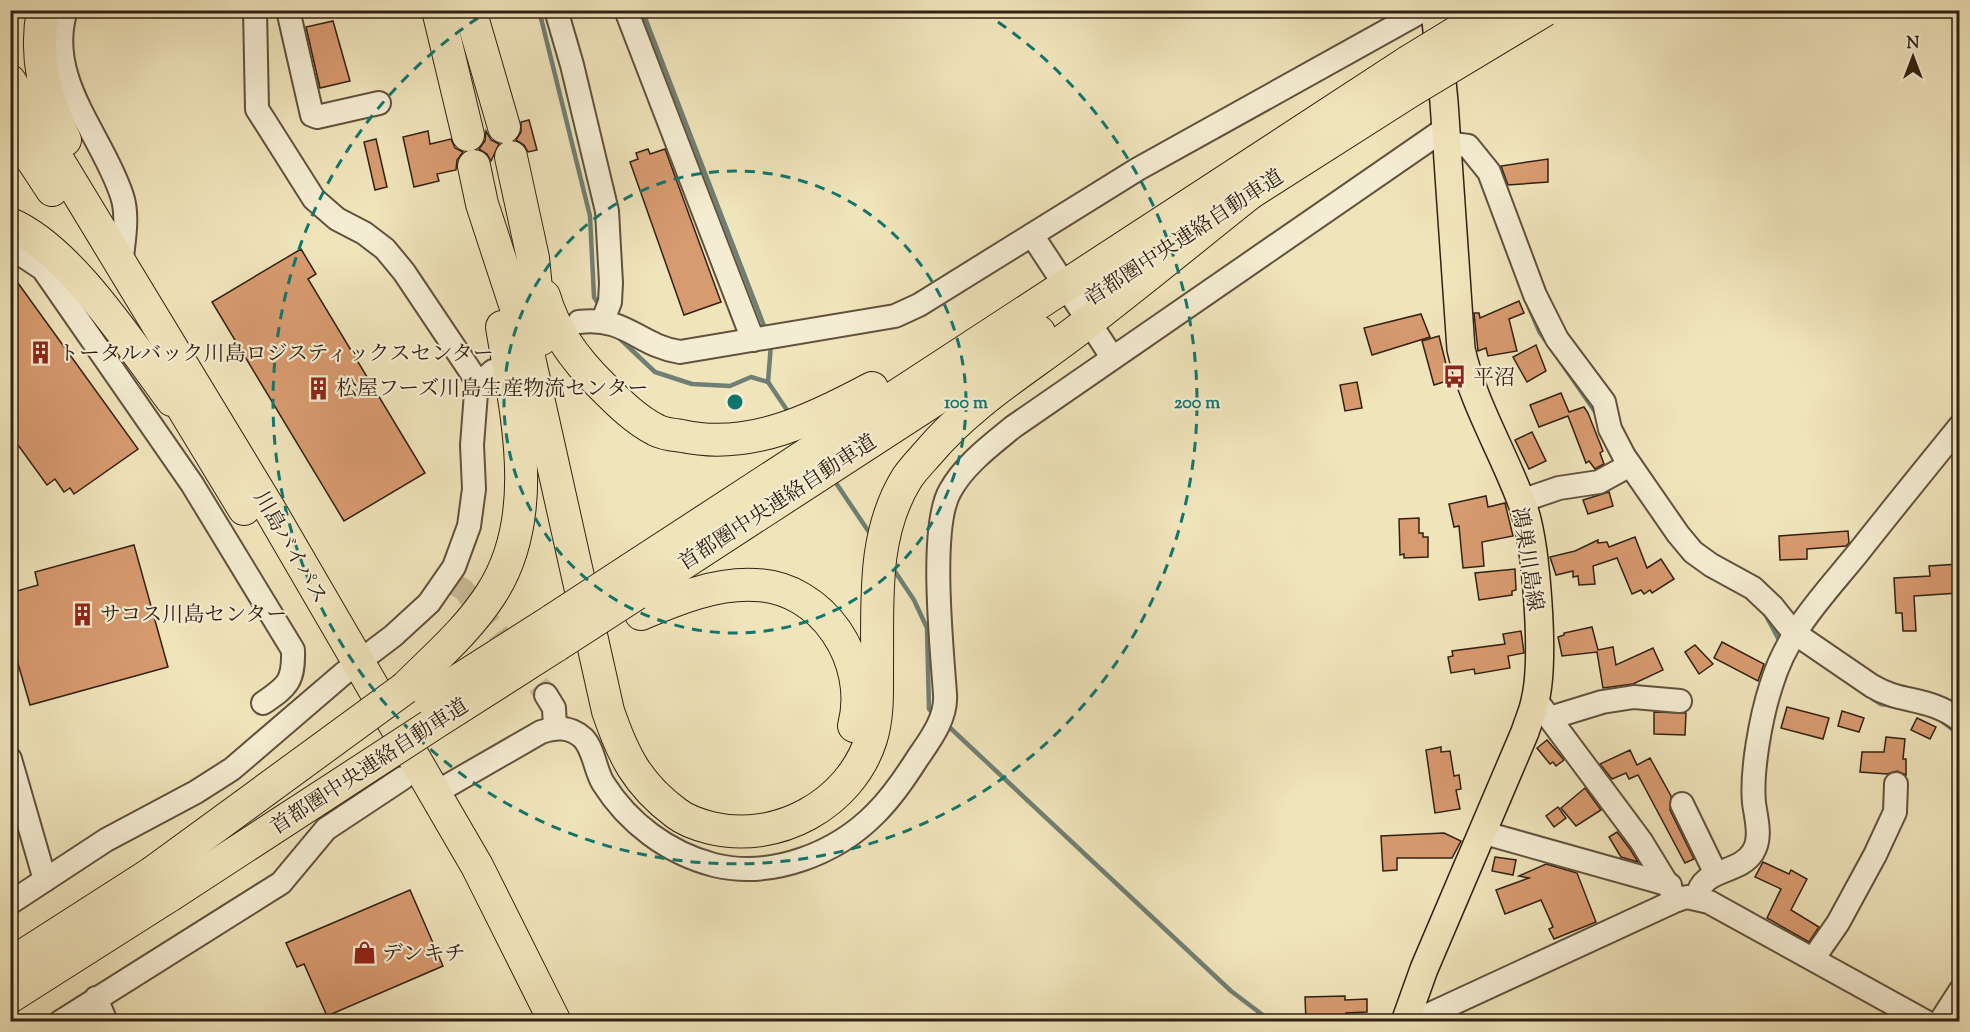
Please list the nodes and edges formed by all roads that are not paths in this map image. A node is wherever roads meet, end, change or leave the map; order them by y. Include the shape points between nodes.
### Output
1 (43, 10) edge
2 (66, 10) edge
3 (255, 10) edge
4 (288, 10) edge
5 (438, 10) edge
6 (470, 10) edge
7 (556, 10) edge
8 (626, 10) edge
9 (1424, 10) edge
10 (1435, 10) edge
11 (1493, 10) edge
12 (1545, 10) edge
13 (1410, 76) junction
14 (10, 81) edge
15 (379, 103) dead end
16 (10, 126) edge
17 (504, 127) dead end
18 (468, 135) dead end
19 (1446, 136) junction
20 (511, 157) dead end
21 (474, 165) dead end
22 (482, 204) junction
23 (88, 211) junction
24 (10, 224) edge
25 (1032, 235) junction
26 (10, 247) edge
27 (533, 258) junction
28 (121, 266) junction
29 (1078, 304) junction
30 (579, 322) dead end
31 (609, 322) junction
32 (763, 338) junction
33 (1112, 357) junction
34 (949, 359) junction
35 (1959, 426) edge
36 (195, 430) junction
37 (820, 459) junction
38 (1625, 468) junction
39 (1521, 501) junction
40 (636, 592) junction
41 (1793, 632) junction
42 (557, 641) junction
43 (351, 668) junction
44 (546, 695) tunnel mouth
45 (1680, 700) dead end
46 (263, 703) dead end
47 (1543, 709) junction
48 (422, 715) junction
49 (1959, 720) edge
50 (555, 728) junction
51 (10, 759) edge
52 (403, 778) junction
53 (1896, 783) dead end
54 (435, 793) junction
55 (1682, 804) dead end
56 (1481, 832) junction
57 (1716, 874) junction
58 (45, 880) junction
59 (160, 884) junction
60 (1681, 894) junction
61 (10, 903) edge
62 (1813, 959) junction
63 (10, 964) edge
64 (1959, 991) edge
65 (10, 997) edge
66 (96, 998) junction
67 (1406, 1020) edge
68 (60, 1022) edge
69 (106, 1022) edge
70 (533, 1022) edge
71 (555, 1022) edge
72 (1926, 1022) edge
73 (1940, 1022) edge

1 - 23 highway via 38,35 41,75 49,104 76,165
2 - 28 street via 62,31 69,84 123,199
3 - 43 street via 257,109 300,181 337,219 386,249 486,378 474,411 474,489 469,526 450,581
4 - 15 street via 312,115
5 - 18 highway
6 - 17 highway
7 - 31 street via 606,211 611,283
8 - 32 street
9 - 25 street via 1138,169
10 - 19 main road, 鴻巣川島線
11 - 13 highway, 首都圏中央連絡自動車道, bridge
12 - 13 highway, 首都圏中央連絡自動車道, bridge
13 - 29 highway, 首都圏中央連絡自動車道
13 - 29 highway, 首都圏中央連絡自動車道 via 1254,190
14 - 23 highway, 川島バイパス
16 - 36 highway, 川島バイパス via 83,239
19 - 33 street
19 - 38 street via 1468,146 1489,172 1535,295 1557,339 1604,402
19 - 39 main road, 鴻巣川島線 via 1461,349 1467,375
20 - 27 highway
21 - 22 highway
22 - 29 highway via 522,326 608,711 623,755 642,782 677,814 698,825 726,831 776,828 817,809 844,784 861,760 877,714 882,546 907,478 947,430 1004,382
22 - 48 highway via 521,443 522,481 508,559 493,592 462,632
23 - 28 highway, 川島バイパス
24 - 36 highway via 28,231 74,272
25 - 29 street
25 - 32 street via 895,316
26 - 46 street via 28,256 49,278 192,484 293,650 294,671 289,683
27 - 34 highway via 548,309 580,365 620,404 657,431 693,439 736,440 780,430 835,408 922,362
27 - 40 highway via 537,320 570,473 625,711 645,756 664,779 715,809 769,809 798,799 833,771 849,743 857,693 851,658 841,635 817,609 781,589 755,585 695,592
28 - 43 highway, 川島バイパス
29 - 33 street
29 - 34 highway, 首都圏中央連絡自動車道
29 - 37 highway, 首都圏中央連絡自動車道
30 - 31 street
31 - 32 street via 666,350 680,352
33 - 50 street via 987,448 950,491 939,531 946,703 937,728 897,787 876,813 847,838 800,861 753,869 715,865 677,851 648,833 624,811 603,783 584,739 570,730
34 - 37 highway, 首都圏中央連絡自動車道
35 - 41 street
36 - 43 highway, 川島バイパス
37 - 40 highway, 首都圏中央連絡自動車道
38 - 39 street via 1599,482 1559,488
38 - 41 street via 1693,552 1753,588
39 - 47 main road, 鴻巣川島線 via 1536,586
40 - 42 highway
40 - 42 highway, 首都圏中央連絡自動車道, bridge
41 - 49 street via 1884,694 1933,703
41 - 57 street via 1771,686 1761,736 1753,791 1758,835 1753,853
42 - 48 highway, 首都圏中央連絡自動車道
43 - 52 highway, 川島バイパス
43 - 54 highway, 川島バイパス
43 - 58 street via 232,769 106,840
44 - 50 street via 555,708
45 - 47 street via 1634,698
47 - 56 main road, 鴻巣川島線
47 - 60 street
48 - 59 highway, bridge
48 - 59 highway, 首都圏中央連絡自動車道, bridge via 244,847
50 - 54 street via 541,732
51 - 58 street
52 - 66 street via 326,829 281,883
52 - 70 highway, 川島バイパス via 457,870
53 - 62 street via 1895,812 1875,855 1838,923
54 - 71 highway, 川島バイパス via 477,866
55 - 57 street
56 - 60 street
56 - 67 main road, 鴻巣川島線
57 - 60 street via 1698,888
58 - 61 street
59 - 63 highway, 首都圏中央連絡自動車道
59 - 65 highway, 首都圏中央連絡自動車道
60 - 62 street via 1709,902
60 - 67 street via 1428,1015
62 - 72 street
64 - 73 street
66 - 68 street
66 - 69 street

